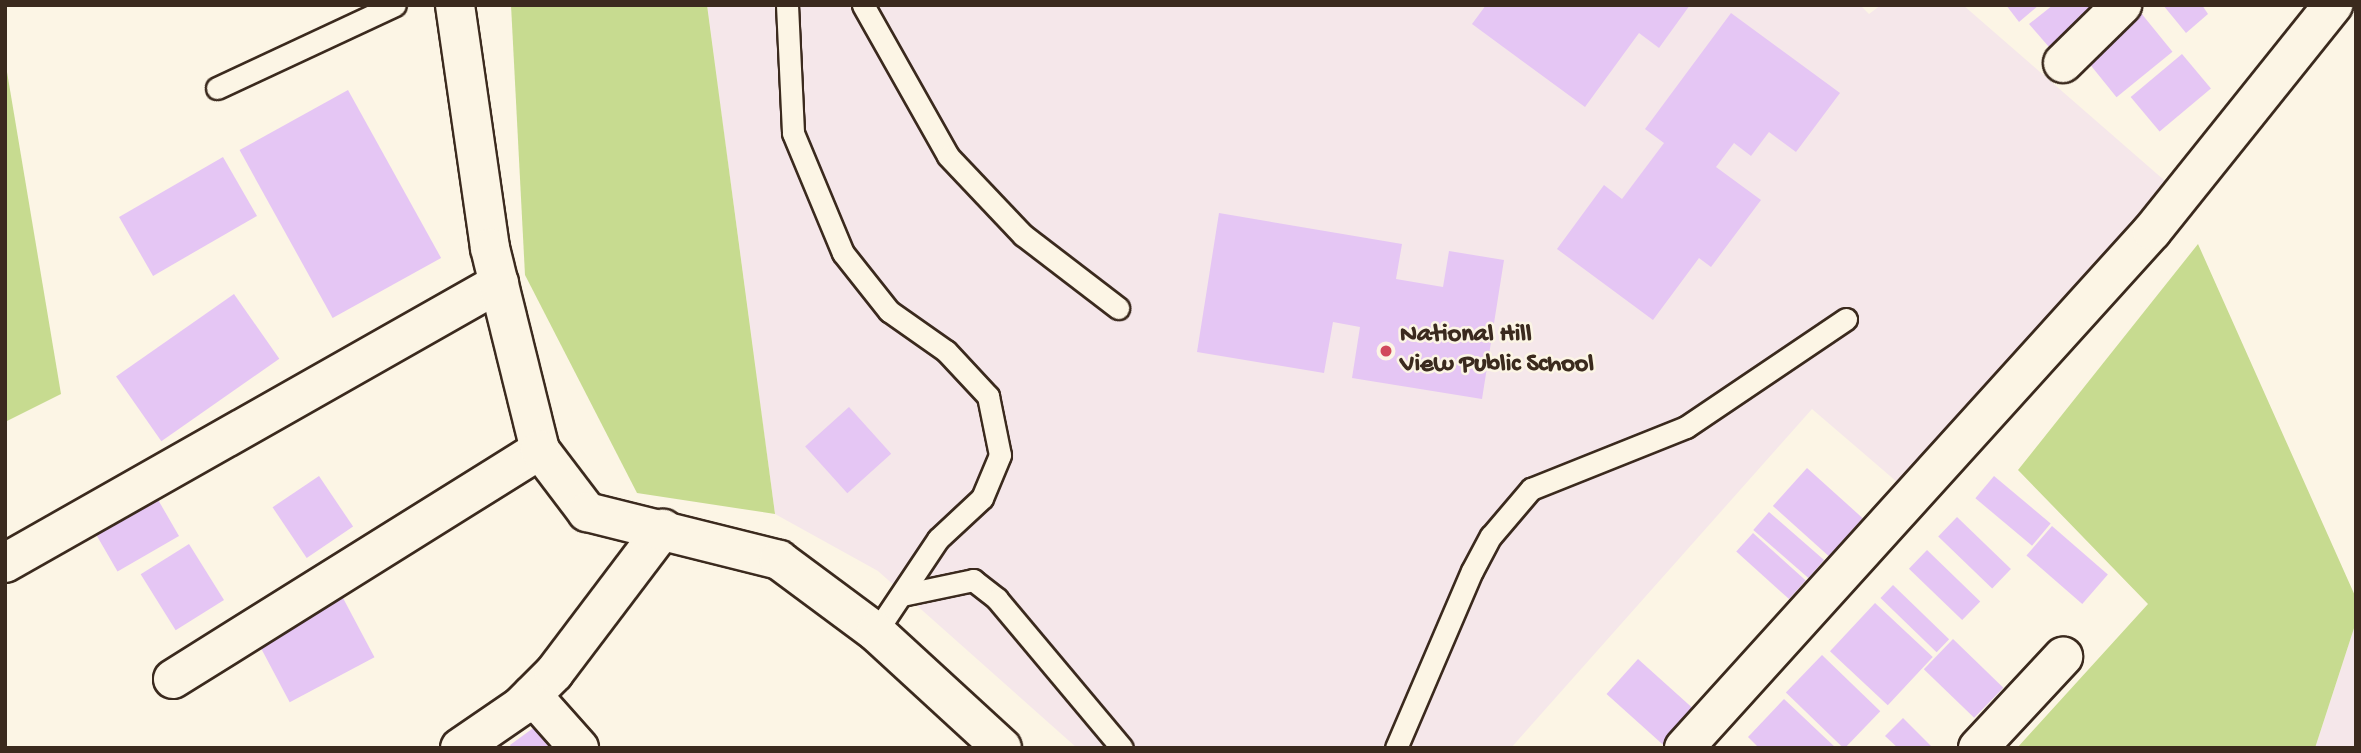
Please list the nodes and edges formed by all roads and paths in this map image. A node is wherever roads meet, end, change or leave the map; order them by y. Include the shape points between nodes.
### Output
1 (394, 5) edge
2 (456, 5) edge
3 (787, 5) edge
4 (863, 5) edge
5 (2122, 5) edge
6 (2333, 5) edge
7 (2063, 63) dead end
8 (217, 88) dead end
9 (499, 283) junction
10 (1118, 308) dead end
11 (1846, 319) dead end
12 (540, 450) junction
13 (663, 529) junction
14 (5, 563) edge
15 (902, 595) junction
16 (876, 632) junction
17 (2063, 657) dead end
18 (173, 679) dead end
19 (532, 695) junction
20 (460, 748) edge
21 (579, 748) edge
22 (1002, 748) edge
23 (1122, 748) edge
24 (1396, 748) edge
25 (1684, 748) edge
26 (1978, 748) edge

1 - 8 lane
2 - 9 street
3 - 15 lane via 793,133 843,253 889,311 946,351 988,396 1000,455 982,498 938,539
4 - 10 lane via 948,156 1023,236
5 - 7 street
6 - 25 street via 2152,231
9 - 12 street
9 - 14 street
11 - 24 lane via 1686,427 1531,489 1491,536 1472,572
12 - 13 street via 587,512
12 - 18 street
13 - 16 street via 779,560
13 - 19 street
15 - 16 lane
15 - 23 lane via 974,580 997,599
16 - 22 street
17 - 26 street
19 - 20 street
19 - 21 street

